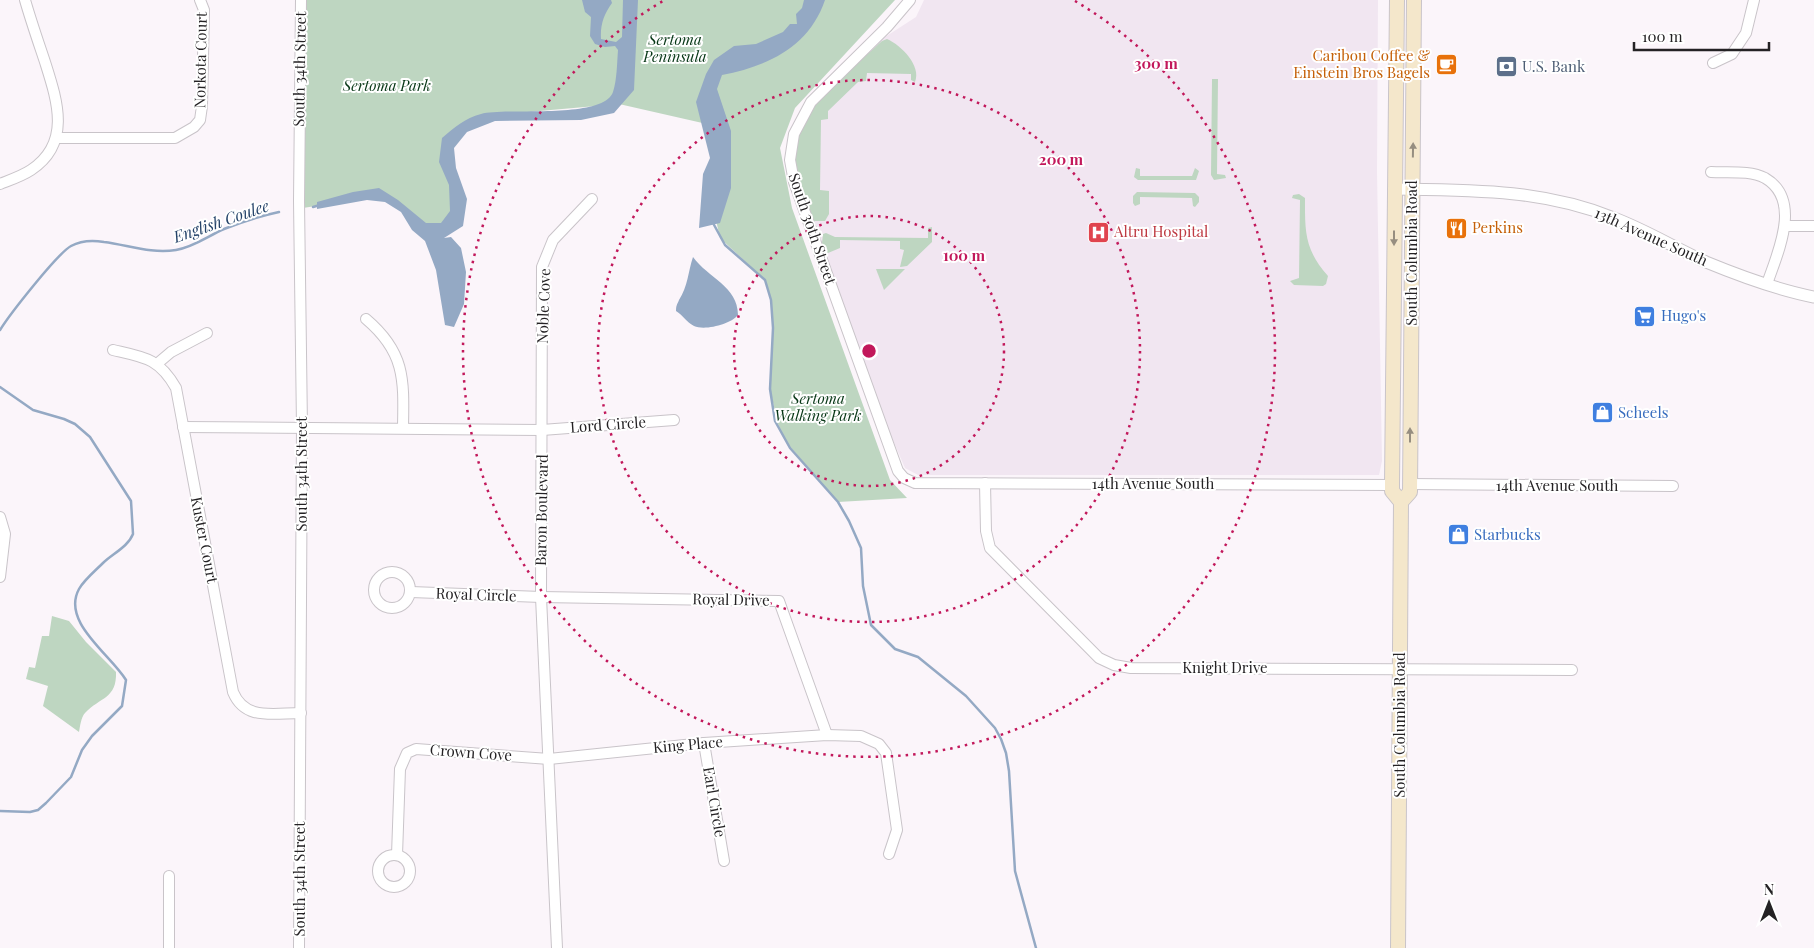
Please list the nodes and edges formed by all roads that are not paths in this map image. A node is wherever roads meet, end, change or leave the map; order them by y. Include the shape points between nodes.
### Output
1 (25, 0) edge
2 (200, 0) edge
3 (301, 0) edge
4 (910, 0) edge
5 (1398, 0) edge
6 (1414, 0) edge
7 (1754, 0) edge
8 (1713, 63) dead end
9 (56, 138) junction
10 (1711, 172) dead end
11 (0, 184) edge
12 (1394, 189) junction
13 (1412, 189) junction
14 (592, 199) dead end
15 (1785, 226) junction
16 (1814, 226) edge
17 (1767, 284) junction
18 (1814, 297) edge
19 (366, 319) dead end
20 (207, 333) dead end
21 (113, 350) dead end
22 (158, 364) junction
23 (674, 420) dead end
24 (184, 427) junction
25 (302, 427) junction
26 (403, 427) junction
27 (542, 430) junction
28 (1393, 437) junction
29 (915, 483) joint
30 (985, 483) junction
31 (1410, 484) junction
32 (1392, 485) junction
33 (1673, 486) dead end
34 (1401, 502) junction
35 (0, 517) edge
36 (0, 577) edge
37 (411, 592) dead end
38 (541, 597) junction
39 (1401, 669) junction
40 (1572, 670) dead end
41 (300, 713) junction
42 (827, 735) junction
43 (704, 743) junction
44 (549, 759) junction
45 (889, 854) dead end
46 (397, 855) dead end
47 (724, 861) dead end
48 (169, 876) dead end
49 (169, 948) edge
50 (299, 948) edge
51 (557, 948) edge
52 (1398, 948) edge

1 - 9 street via 59,110
2 - 9 street, Norkota Court via 204,10 203,86 200,120 194,127 175,138
3 - 25 street, South 34th Street
4 - 29 street, South 30th Street via 811,102 794,134 790,160 794,182 898,471
5 - 12 main road, South Columbia Road
13 -> 6 main road, South Columbia Road
7 - 8 street via 1746,33 1732,54
9 - 11 street via 33,169
10 - 15 street via 1751,174 1764,178 1774,186 1785,207
12 - 13 street, 13th Avenue South
12 -> 28 main road, South Columbia Road
13 - 17 street, 13th Avenue South via 1517,193 1578,205 1614,218 1706,262
31 -> 13 main road, South Columbia Road
14 - 27 street, Noble Cove via 553,240 542,267
15 - 16 street
15 - 17 street
17 - 18 street, 13th Avenue South
19 - 26 street via 382,333 399,360 404,395
20 - 22 street via 171,352
21 - 22 street via 148,358
22 - 24 street, Kuster Court via 176,388
23 - 27 street, Lord Circle
24 - 25 street
24 - 41 street, Kuster Court via 233,692 241,707 249,711
25 - 26 street
25 - 41 street, South 34th Street
26 - 27 street
27 - 38 street, Baron Boulevard
28 - 31 main road via 1401,471
28 - 32 main road, South Columbia Road
29 - 30 street, 14th Avenue South
30 - 32 street, 14th Avenue South
30 - 39 street, Knight Drive via 986,531 990,548 1100,658 1114,665 1131,668
31 - 33 street, 14th Avenue South
31 - 34 main road, South Columbia Road via 1410,492
32 - 34 main road, South Columbia Road via 1392,491
34 - 39 main road, South Columbia Road
35 - 36 street via 5,534
37 - 38 street, Royal Circle
38 - 42 street, Royal Drive via 779,601
38 - 44 street, Baron Boulevard
39 - 40 street, Knight Drive
39 - 52 main road, South Columbia Road
41 - 50 street, South 34th Street
42 - 43 street, King Place
42 - 45 street, King Place via 861,736 879,744 886,753 897,830
43 - 44 street, King Place
43 - 47 street, Earl Circle
44 - 46 street, Crown Cove via 416,749 407,753 400,769
44 - 51 street, Baron Boulevard
48 - 49 street

